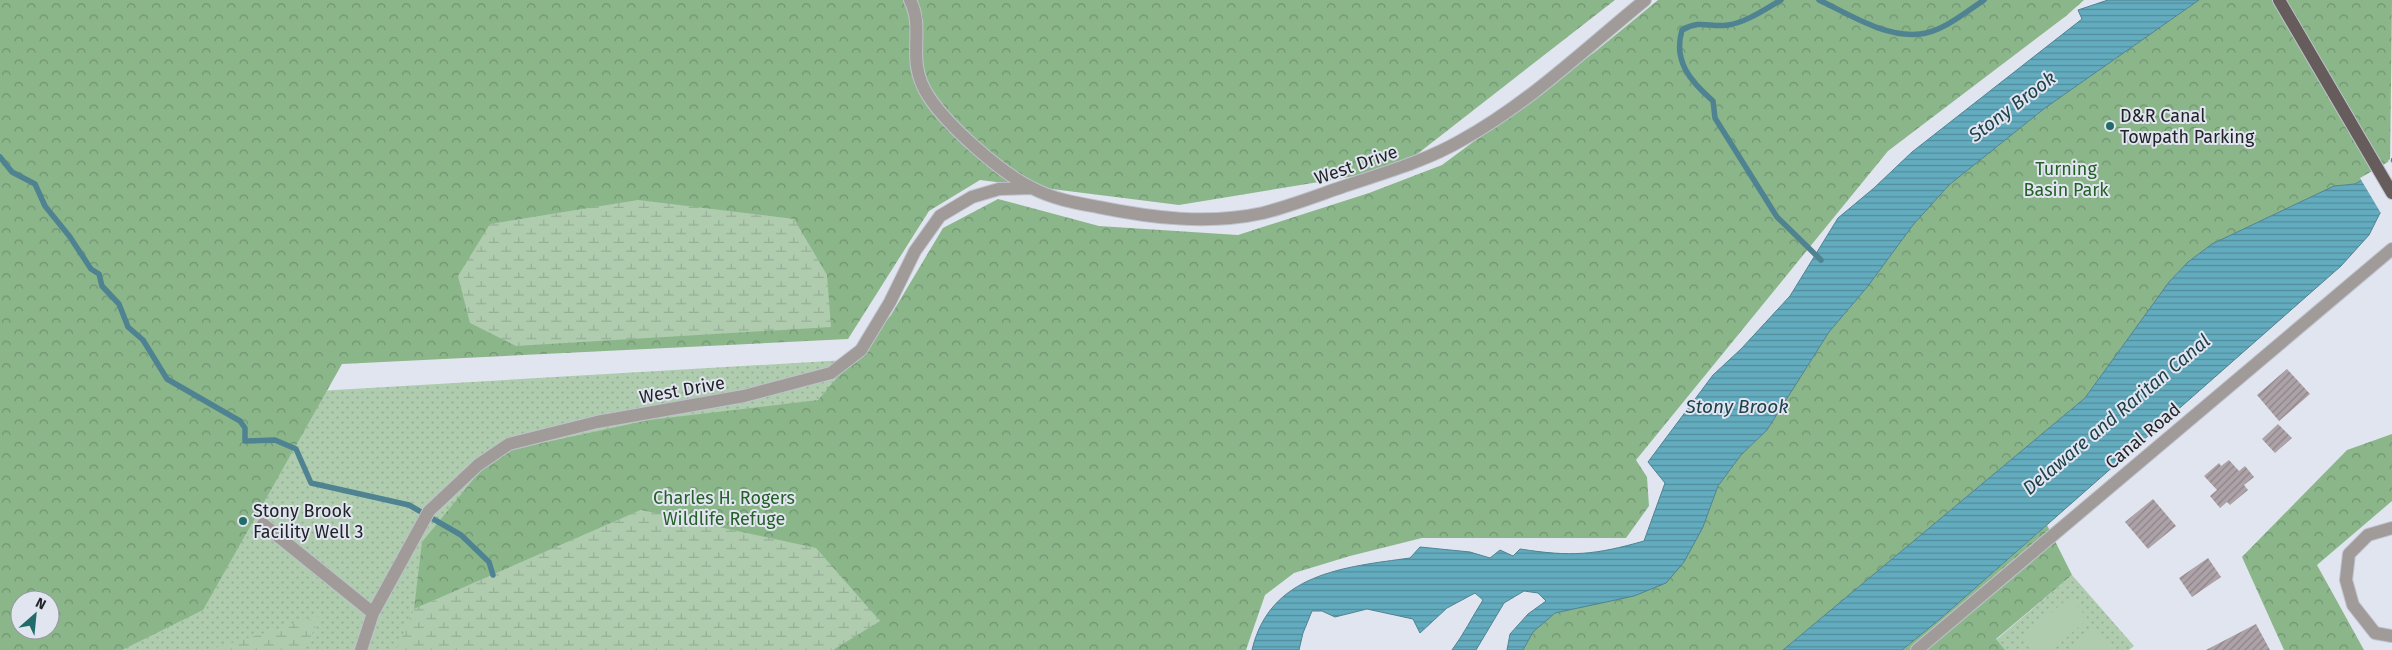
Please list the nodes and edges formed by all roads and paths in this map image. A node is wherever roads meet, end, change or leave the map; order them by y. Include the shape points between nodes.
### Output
1 (910, 0) edge
2 (1645, 0) edge
3 (2279, 0) edge
4 (1031, 188) junction
5 (2392, 193) edge
6 (2392, 249) edge
7 (263, 524) dead end
8 (2392, 528) edge
9 (373, 613) junction
10 (2392, 636) edge
11 (361, 650) edge
12 (1917, 650) edge

1 - 4 street, West Drive via 917,18 916,70 928,96 946,119 999,166
2 - 4 street, West Drive via 1506,113 1462,140 1384,175 1306,201 1261,213 1193,220 1140,216 1063,200
3 - 5 main road
4 - 9 street, West Drive via 990,191 972,197 940,216 915,251 861,350 831,373 744,396 597,422 509,444 478,464 426,516
6 - 12 street, Canal Road
7 - 9 street
8 - 10 street via 2368,535 2349,554 2346,580 2353,605 2375,634
9 - 11 street, West Drive

